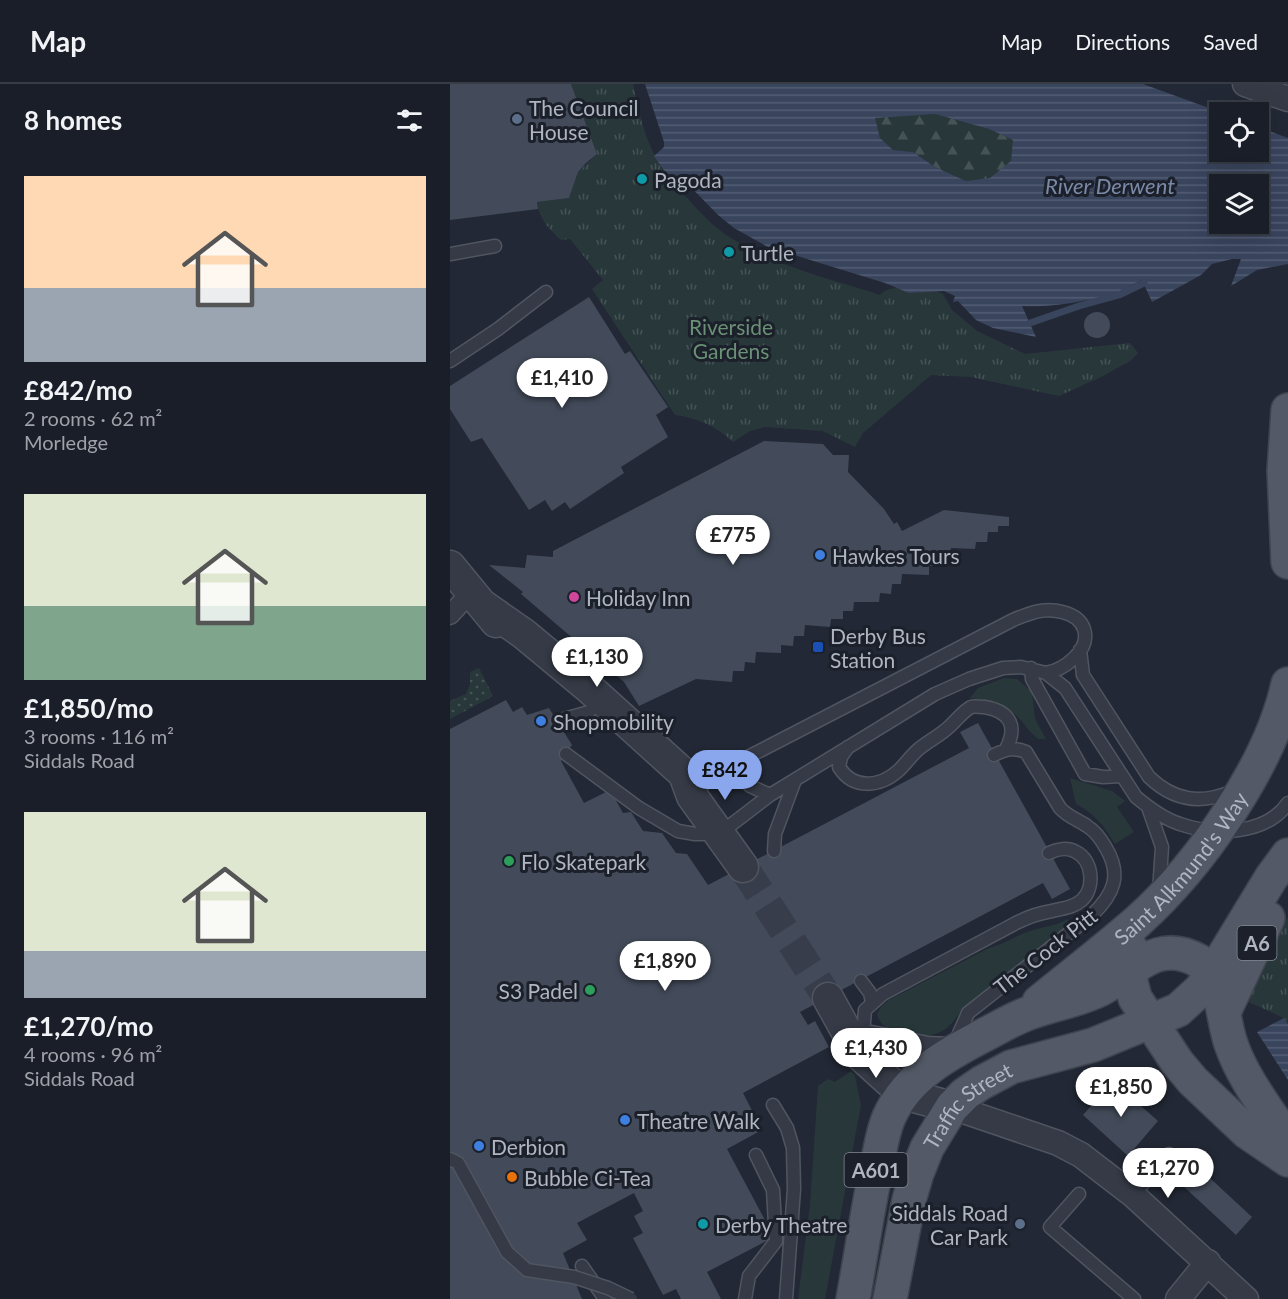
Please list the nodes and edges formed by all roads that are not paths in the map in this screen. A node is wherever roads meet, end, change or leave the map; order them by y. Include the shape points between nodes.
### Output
1 (1245, 84) edge
2 (1288, 99) edge
3 (495, 246) dead end
4 (450, 254) edge
5 (546, 292) dead end
6 (450, 361) edge
7 (1288, 410) edge
8 (1288, 562) edge
9 (450, 566) edge
10 (478, 599) junction
11 (450, 615) edge
12 (1080, 650) junction
13 (1031, 669) junction
14 (1046, 673) junction
15 (1288, 684) edge
16 (589, 712) junction
17 (557, 721) dead end
18 (850, 745) junction
19 (1006, 749) junction
20 (566, 754) dead end
21 (994, 755) dead end
22 (751, 756) junction
23 (1121, 776) junction
24 (795, 780) junction
25 (1246, 785) junction
26 (770, 795) junction
27 (692, 796) junction
28 (1288, 802) edge
29 (1148, 807) junction
30 (1215, 831) junction
31 (719, 834) junction
32 (774, 850) dead end
33 (1049, 853) dead end
34 (1288, 855) edge
35 (743, 867) tunnel mouth
36 (1288, 875) edge
37 (1149, 909) junction
38 (1130, 968) junction
39 (1212, 975) junction
40 (861, 981) dead end
41 (872, 1002) junction
42 (1224, 1012) junction
43 (1024, 1015) junction
44 (1150, 1023) junction
45 (851, 1024) junction
46 (1093, 1045) junction
47 (950, 1052) junction
48 (1177, 1062) junction
49 (909, 1088) junction
50 (773, 1105) dead end
51 (952, 1107) junction
52 (1288, 1142) edge
53 (1169, 1154) dead end
54 (756, 1155) dead end
55 (450, 1159) edge
56 (1288, 1160) edge
57 (1079, 1194) dead end
58 (1133, 1195) junction
59 (1208, 1262) junction
60 (582, 1266) dead end
61 (605, 1299) edge
62 (631, 1299) edge
63 (745, 1299) edge
64 (786, 1299) edge
65 (853, 1299) edge
66 (890, 1299) edge
67 (1134, 1299) edge
68 (1178, 1299) edge
69 (1246, 1299) edge

1 - 2 street
3 - 4 lane
5 - 6 lane
7 - 8 main road via 1284,471
9 - 10 street
10 - 11 street
10 - 16 street via 515,647
10 - 27 street via 639,732 684,774
12 - 14 lane via 1068,664
12 - 22 lane via 1085,631 1080,622 1059,611 1036,611
12 - 25 lane via 1083,675 1160,788 1182,797 1210,798
13 - 14 lane
13 - 18 lane via 1003,668 969,679 935,694
13 - 23 lane via 1032,679 1085,774
14 - 23 lane via 1065,688
15 - 25 main road, Saint Alkmund's Way / A601 via 1275,726
16 - 17 lane
16 - 27 street via 671,789
18 - 19 lane via 841,757 839,767 844,775 864,785 875,784 897,773 918,749 970,708 979,706 1008,718 1012,738
18 - 24 lane
19 - 21 lane
19 - 47 lane, The Cock Pitt via 1026,752 1059,808 1097,835 1111,857 1114,881 1106,902 1092,915 968,1013
20 - 31 lane via 639,808 678,831
22 - 26 lane via 744,778 750,786
22 - 27 lane via 715,774
23 - 29 lane
24 - 26 lane
24 - 32 lane via 775,834
25 - 30 main road, Saint Alkmund's Way / A601
26 - 31 lane
27 - 31 street
28 - 30 lane via 1259,826
29 - 30 lane via 1179,824
29 - 37 lane via 1162,847
30 - 37 main road, Saint Alkmund's Way / A601 via 1195,860
31 - 35 street
33 - 41 lane, The Cock Pitt via 1066,849 1082,856 1092,879 1083,899 1068,908 1016,923
34 - 39 main road, A601
36 - 42 main road, A6 via 1274,918
37 - 38 main road via 1134,940
37 - 43 main road, Saint Alkmund's Way / A601
38 - 39 main road via 1173,952 1201,962
38 - 43 main road via 1101,989
38 - 44 main road via 1135,998
39 - 42 main road
39 - 44 main road, A601 via 1191,1000
40 - 41 lane
41 - 45 lane
42 - 52 main road via 1241,1067
43 - 47 main road, A601
44 - 46 main road, A601
44 - 48 main road
45 - 47 street via 927,1052
45 - 49 street
46 - 48 main road via 1149,1052
46 - 51 main road, Traffic Street / A601 via 1011,1067 981,1083
47 - 49 main road, A601
48 - 56 main road via 1247,1132
49 - 51 street
49 - 65 main road, A601 via 890,1116 883,1139
50 - 64 lane via 793,1148
51 - 58 street via 1058,1143 1081,1155
51 - 66 main road, Traffic Street / A601 via 917,1173
53 - 58 lane
54 - 63 lane via 772,1190 776,1241 749,1276
55 - 62 lane, bridge via 458,1163 507,1252 527,1270 574,1277
57 - 67 lane via 1050,1227
58 - 59 street
59 - 68 street
59 - 69 street
60 - 61 lane

